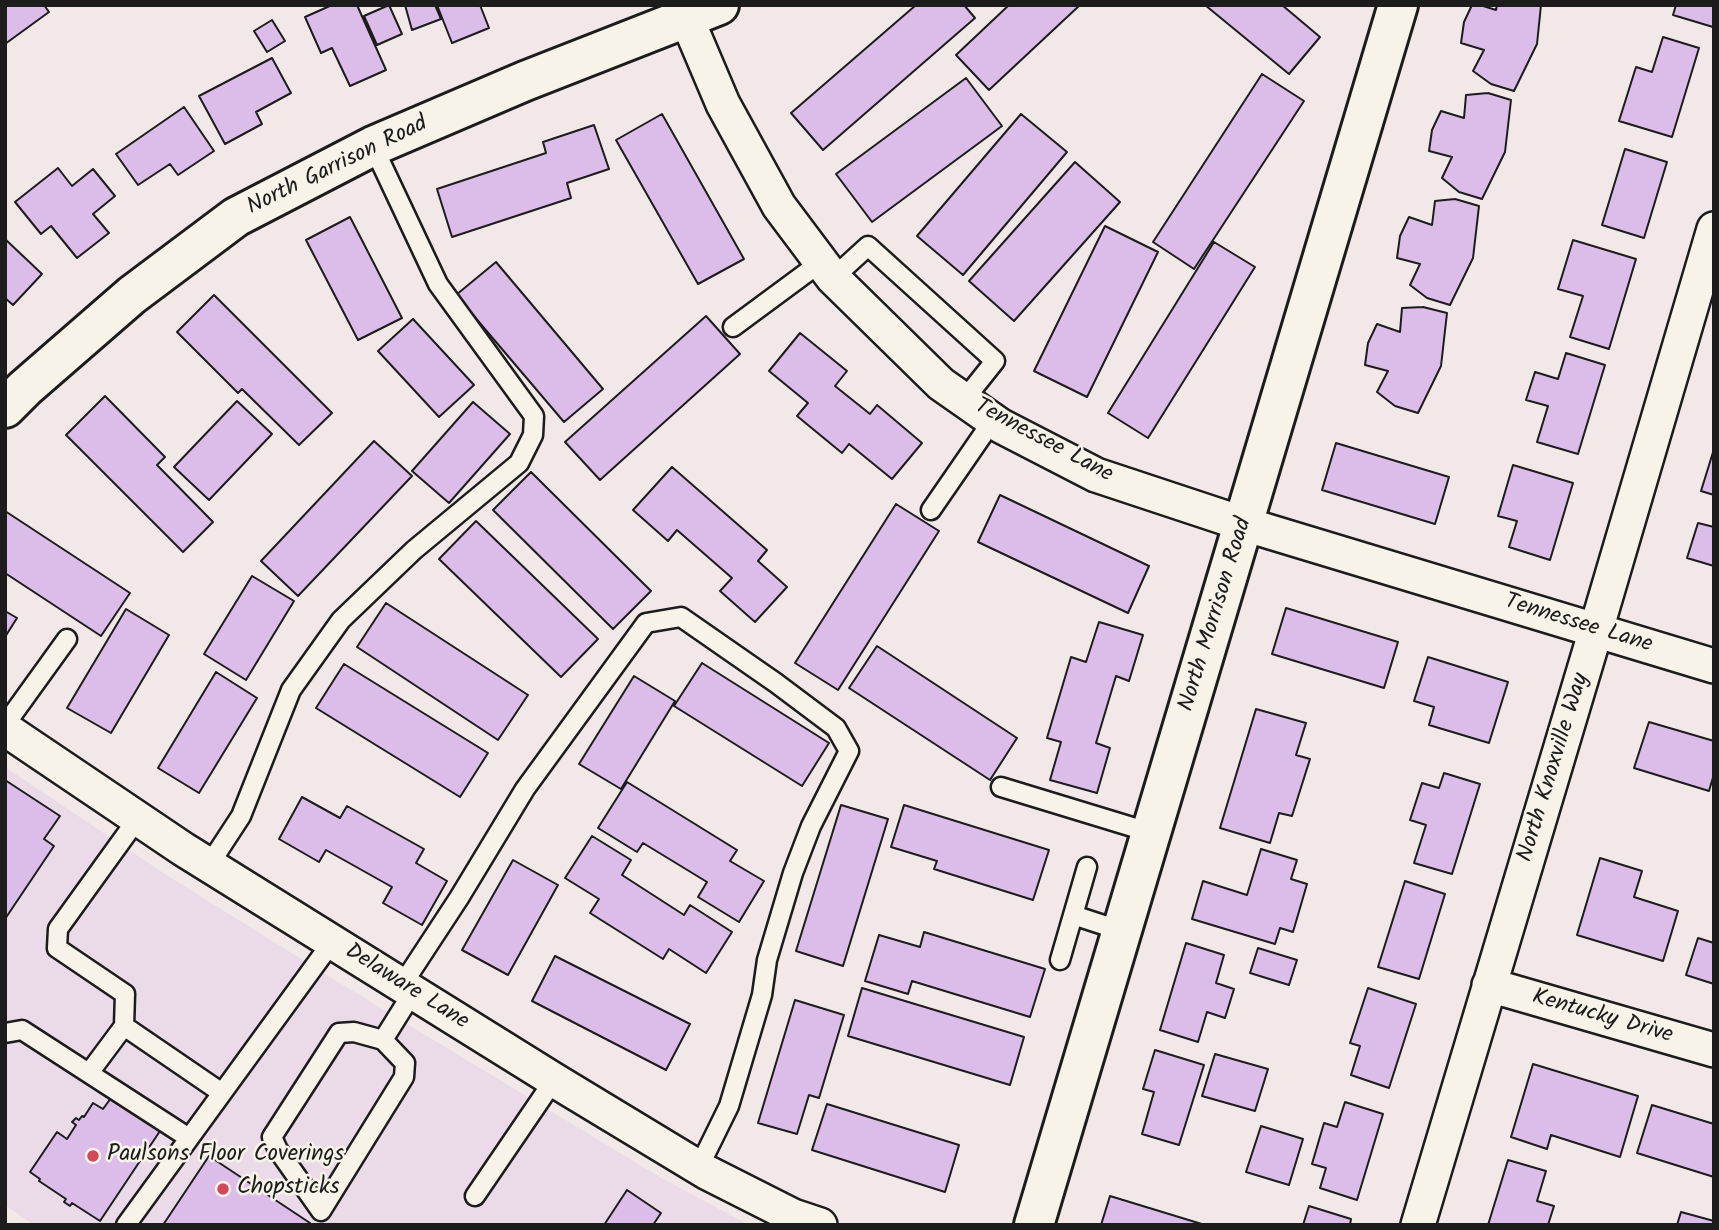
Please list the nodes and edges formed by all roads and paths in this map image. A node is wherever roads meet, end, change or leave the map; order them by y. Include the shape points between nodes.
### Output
1 (695, 10) edge
2 (1391, 11) edge
3 (373, 146) junction
4 (1714, 229) edge
5 (827, 270) junction
6 (733, 327) dead end
7 (964, 400) junction
8 (5, 408) edge
9 (993, 419) junction
10 (931, 510) dead end
11 (1244, 524) junction
12 (1597, 630) junction
13 (67, 639) dead end
14 (1714, 666) edge
15 (5, 727) edge
16 (1001, 786) dead end
17 (138, 818) junction
18 (1152, 833) junction
19 (209, 865) junction
20 (1087, 867) dead end
21 (1073, 915) junction
22 (1122, 930) junction
23 (332, 942) junction
24 (1060, 960) dead end
25 (1489, 985) junction
26 (407, 989) junction
27 (124, 1026) junction
28 (5, 1033) edge
29 (383, 1040) junction
30 (1714, 1050) edge
31 (89, 1073) junction
32 (554, 1080) junction
33 (222, 1093) junction
34 (189, 1138) junction
35 (699, 1167) junction
36 (475, 1196) dead end
37 (321, 1218) edge
38 (127, 1225) edge
39 (820, 1225) edge
40 (1034, 1225) edge
41 (1418, 1225) edge

1 - 3 street, North Garrison Road
1 - 5 street, Tennessee Lane via 723,104 779,206
2 - 11 street, North Morrison Road
3 - 8 street, North Garrison Road via 236,217 132,295
3 - 19 lane via 438,284 534,416 533,435 519,463 414,550 341,620 291,690 241,816
4 - 12 street, North Knoxville Way
5 - 6 lane
5 - 7 street, Tennessee Lane via 941,384
5 - 7 lane via 868,246 995,361
7 - 9 street, Tennessee Lane
9 - 10 lane
9 - 11 street, Tennessee Lane via 1096,475
11 - 12 street, Tennessee Lane
11 - 18 street, North Morrison Road
12 - 14 street, Tennessee Lane
12 - 25 street, North Knoxville Way
13 - 15 lane
15 - 17 street, Delaware Lane
16 - 18 lane
17 - 19 street, Delaware Lane
17 - 27 lane via 58,929 57,948 125,994
18 - 22 street, North Morrison Road
19 - 23 street, Delaware Lane
20 - 21 lane
21 - 22 lane
21 - 24 lane
22 - 40 street, North Morrison Road
23 - 26 street, Delaware Lane
23 - 33 lane
25 - 30 street, Kentucky Drive
25 - 41 street, North Knoxville Way
26 - 29 lane
26 - 32 street, Delaware Lane
26 - 35 lane via 524,789 646,623 681,617 835,728 849,751 793,873 729,1106
27 - 31 lane
27 - 33 lane
28 - 31 lane via 22,1030
29 - 37 lane via 405,1063 404,1077
29 - 37 lane via 339,1033 272,1138
31 - 34 lane
32 - 35 street, Delaware Lane
32 - 36 lane
33 - 34 lane
34 - 38 lane
35 - 39 street, Delaware Lane via 793,1216

